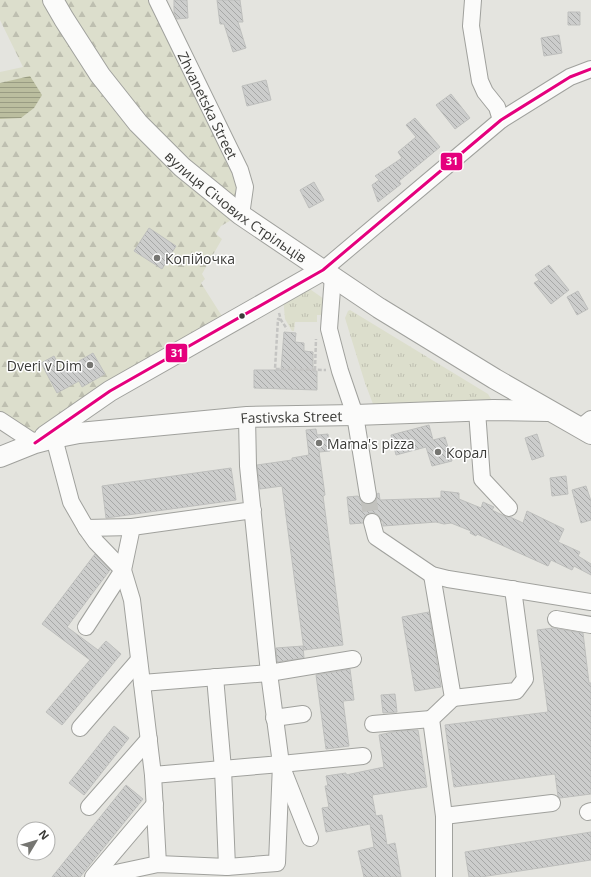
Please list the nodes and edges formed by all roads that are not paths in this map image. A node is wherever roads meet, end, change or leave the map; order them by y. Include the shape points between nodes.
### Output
1 (54, 0) edge
2 (157, 0) edge
3 (473, 0) edge
4 (591, 69) edge
5 (501, 120) junction
6 (241, 215) junction
7 (328, 273) junction
8 (495, 379) junction
9 (485, 411) junction
10 (550, 411) junction
11 (355, 415) junction
12 (247, 416) junction
13 (0, 420) edge
14 (587, 427) edge
15 (54, 438) junction
16 (35, 443) junction
17 (0, 457) edge
18 (368, 495) tunnel mouth
19 (509, 508) dead end
20 (253, 510) junction
21 (372, 522) tunnel mouth
22 (132, 527) junction
23 (86, 528) junction
24 (123, 570) junction
25 (432, 574) junction
26 (513, 589) junction
27 (591, 602) edge
28 (556, 619) dead end
29 (86, 627) dead end
30 (591, 629) edge
31 (353, 659) dead end
32 (139, 660) junction
33 (268, 673) junction
34 (215, 677) junction
35 (142, 683) junction
36 (453, 698) junction
37 (303, 714) dead end
38 (274, 718) junction
39 (431, 719) junction
40 (372, 724) dead end
41 (80, 728) dead end
42 (149, 739) junction
43 (364, 756) dead end
44 (280, 764) junction
45 (223, 769) junction
46 (153, 775) junction
47 (552, 803) dead end
48 (155, 804) junction
49 (89, 807) dead end
50 (444, 816) junction
51 (310, 838) dead end
52 (158, 864) junction
53 (227, 867) junction
54 (93, 877) edge
55 (96, 877) edge
56 (444, 877) edge

1 - 6 main road, вулиця Січових Стрільців via 100,75 138,123 182,167
2 - 6 street, Zhvanetska Street via 240,170 245,187
3 - 5 street via 471,26 480,81 497,107
4 - 5 street via 570,77
5 - 7 street
6 - 7 main road, вулиця Січових Стрільців
7 - 8 main road, вулиця Січових Стрільців via 379,308
7 - 11 street via 328,329
7 - 16 main road, Fastivska Street via 280,294 110,391
8 - 9 main road via 502,396 501,402 498,406
8 - 10 main road, вулиця Січових Стрільців
9 - 10 main road, Fastivska Street
9 - 11 main road, Fastivska Street
9 - 19 street via 482,479
10 - 14 main road, вулиця Січових Стрільців
11 - 12 main road, Fastivska Street
11 - 18 street
12 - 15 main road, Fastivska Street via 79,433
12 - 20 street via 248,466
13 - 16 street
15 - 16 main road, Fastivska Street
15 - 23 street via 71,502
16 - 17 main road, Fastivska Street
20 - 22 street
20 - 33 street
21 - 25 street via 376,537
22 - 23 street
22 - 24 street
23 - 24 street
24 - 29 street
24 - 32 street via 132,600
25 - 26 street via 448,579
25 - 36 street
26 - 27 street
26 - 36 street via 524,679 516,690
28 - 30 street
31 - 33 street
32 - 35 street
32 - 41 street
33 - 34 street
33 - 38 street
34 - 35 street
34 - 45 street
35 - 42 street
36 - 39 street
37 - 38 street
38 - 44 street
39 - 40 street
39 - 50 street
42 - 46 street
42 - 49 street
43 - 44 street
44 - 45 street
44 - 51 street
44 - 53 street via 277,863
45 - 46 street
45 - 53 street
46 - 48 street
47 - 50 street
48 - 52 street
48 - 54 street
50 - 56 street
52 - 53 street
52 - 55 street

